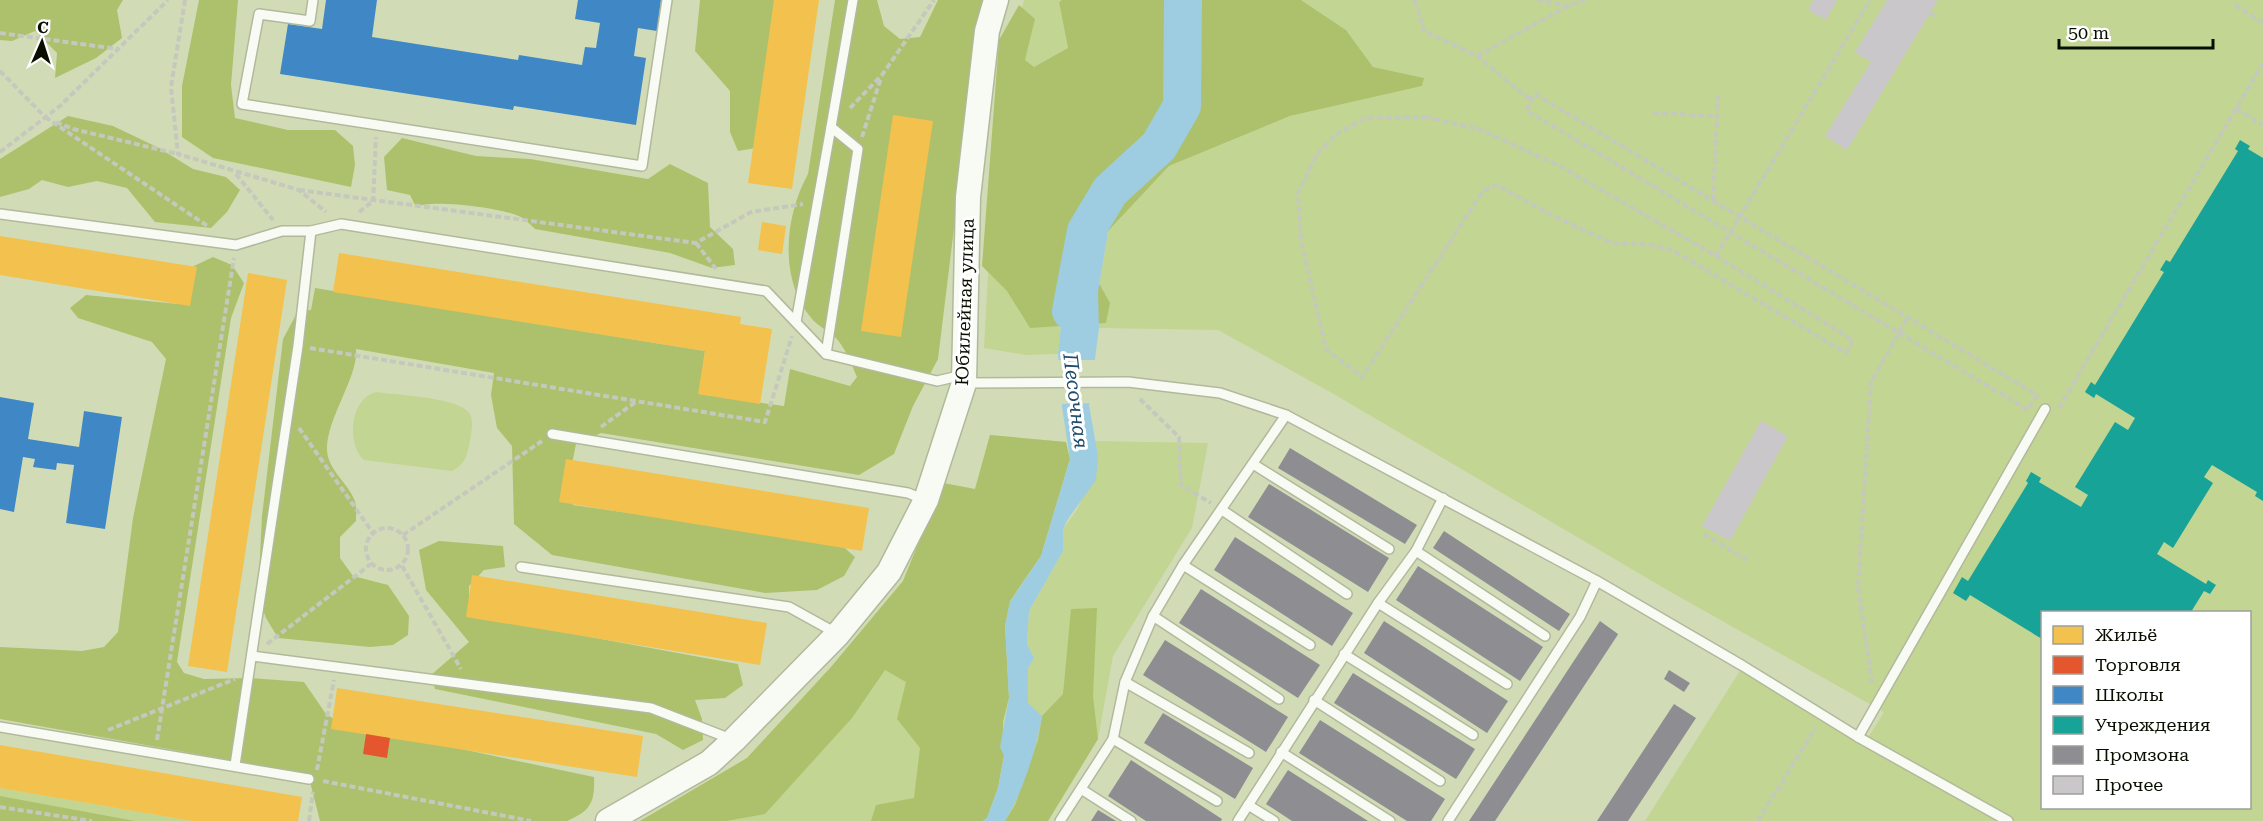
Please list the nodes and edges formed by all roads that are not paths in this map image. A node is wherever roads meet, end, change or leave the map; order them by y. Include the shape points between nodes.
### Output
1 (313, 0) edge
2 (667, 0) edge
3 (853, 0) edge
4 (996, 0) edge
5 (831, 127) junction
6 (0, 214) edge
7 (311, 231) junction
8 (796, 322) junction
9 (826, 354) junction
10 (965, 379) junction
11 (2045, 409) road end
12 (1286, 415) junction
13 (552, 434) road end
14 (1253, 464) junction
15 (1443, 498) junction
16 (926, 500) junction
17 (1222, 510) junction
18 (1389, 549) dead end
19 (1416, 551) junction
20 (1183, 565) junction
21 (521, 567) dead end
22 (1597, 581) junction
23 (1347, 594) dead end
24 (1377, 603) junction
25 (1154, 616) junction
26 (838, 634) junction
27 (1545, 636) dead end
28 (1310, 645) dead end
29 (1344, 654) junction
30 (252, 656) junction
31 (1125, 682) junction
32 (1507, 684) dead end
33 (1279, 699) dead end
34 (1314, 700) junction
35 (0, 727) edge
36 (1473, 735) dead end
37 (1858, 737) junction
38 (1113, 739) junction
39 (734, 740) junction
40 (1281, 752) junction
41 (1249, 753) dead end
42 (235, 765) junction
43 (312, 779) road end
44 (1440, 781) dead end
45 (1080, 789) junction
46 (1217, 801) dead end
47 (1248, 805) junction
48 (608, 821) edge
49 (1060, 821) edge
50 (1131, 821) edge
51 (1238, 821) edge
52 (1274, 821) edge
53 (1390, 821) edge
54 (1448, 821) edge
55 (2008, 821) edge

1 - 2 lane via 310,21 259,14 242,104 642,166
3 - 5 lane
4 - 10 street, Юбилейная улица via 987,31 968,197
5 - 8 lane
5 - 9 lane via 858,149
6 - 7 lane via 236,245 282,231
7 - 8 lane via 341,224 766,291
7 - 30 lane
8 - 9 lane
9 - 10 lane via 937,381
10 - 12 lane via 1026,383 1128,381 1220,393
10 - 16 street, Юбилейная улица
11 - 37 lane
12 - 14 lane
12 - 15 lane
13 - 16 lane via 908,493
14 - 17 lane
14 - 18 lane
15 - 19 lane
15 - 22 lane
16 - 26 street, Юбилейная улица via 889,572
17 - 20 lane
17 - 23 lane
19 - 24 lane
19 - 27 lane
20 - 25 lane
20 - 28 lane
21 - 26 lane via 789,607
22 - 37 lane
22 - 54 lane via 1580,617
24 - 29 lane
24 - 32 lane
25 - 31 lane
25 - 33 lane
26 - 39 street, Юбилейная улица
29 - 34 lane
29 - 36 lane
30 - 39 lane via 651,708
30 - 42 lane
31 - 38 lane
31 - 41 lane
34 - 40 lane
34 - 44 lane
35 - 42 lane
37 - 55 lane
38 - 45 lane
38 - 46 lane
39 - 48 street, Юбилейная улица via 709,763
40 - 47 lane
40 - 53 lane
42 - 43 lane
45 - 49 lane
45 - 50 lane
47 - 51 lane
47 - 52 lane

